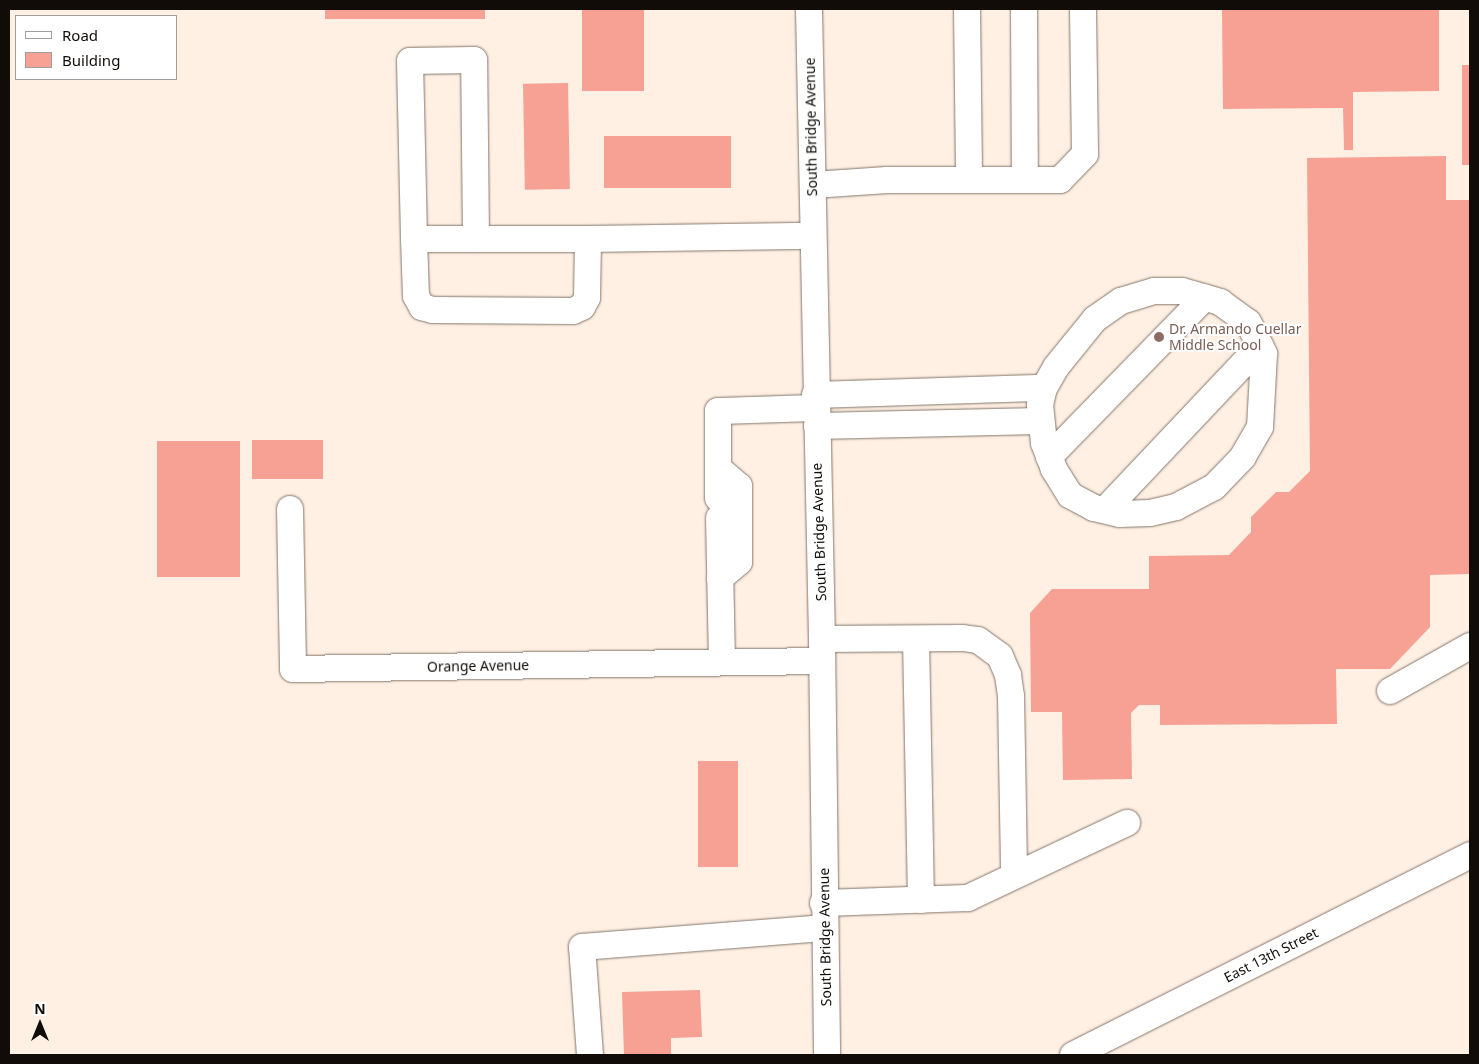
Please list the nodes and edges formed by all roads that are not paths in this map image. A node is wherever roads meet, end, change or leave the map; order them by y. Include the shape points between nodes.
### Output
1 (809, 9) edge
2 (967, 9) edge
3 (1024, 9) edge
4 (1083, 9) edge
5 (969, 179) junction
6 (1025, 179) junction
7 (813, 185) junction
8 (813, 236) junction
9 (414, 239) junction
10 (476, 239) junction
11 (588, 239) junction
12 (1205, 297) junction
13 (1260, 346) junction
14 (1044, 388) junction
15 (816, 409) junction
16 (1040, 421) junction
17 (1049, 457) junction
18 (718, 468) junction
19 (290, 509) dead end
20 (1105, 510) junction
21 (720, 578) junction
22 (916, 639) junction
23 (1470, 646) edge
24 (822, 650) junction
25 (722, 662) junction
26 (1390, 691) dead end
27 (1127, 823) dead end
28 (1470, 855) edge
29 (1014, 875) junction
30 (921, 900) junction
31 (823, 902) junction
32 (824, 928) junction
33 (590, 1055) edge
34 (826, 1055) edge
35 (1073, 1055) edge

1 - 7 street, South Bridge Avenue
2 - 5 street
3 - 6 street
4 - 6 street via 1085,154 1060,180
5 - 6 street
5 - 7 street
7 - 8 street, South Bridge Avenue
8 - 11 street
8 - 15 street, South Bridge Avenue
9 - 10 street
9 - 10 street via 410,61 465,60 474,60
9 - 11 street via 416,296 422,307 433,310 573,311 582,307 587,298
10 - 11 street
12 - 13 street via 1220,302 1248,322
12 - 14 street via 1182,290 1154,291 1121,301 1095,319 1072,344
12 - 17 street
13 - 20 street
13 - 20 street via 1264,354 1265,388 1260,427 1243,457 1214,487 1176,507 1150,513 1120,514
14 - 15 street
14 - 16 street
15 - 16 street
15 - 18 street via 718,411
15 - 24 street, South Bridge Avenue
16 - 17 street
17 - 20 street via 1070,495
18 - 21 street
18 - 21 street via 738,486 739,562
19 - 25 street, Orange Avenue via 293,669
21 - 25 street
22 - 24 street, Orange Avenue
22 - 29 street, Orange Avenue via 978,640 1000,656 1008,675
22 - 30 street
23 - 26 street
24 - 25 street, Orange Avenue
24 - 31 street, South Bridge Avenue
27 - 29 street
28 - 35 street, East 13th Street
29 - 30 street via 968,898
30 - 31 street
31 - 32 street, South Bridge Avenue
32 - 33 street via 582,947
32 - 34 street, South Bridge Avenue

